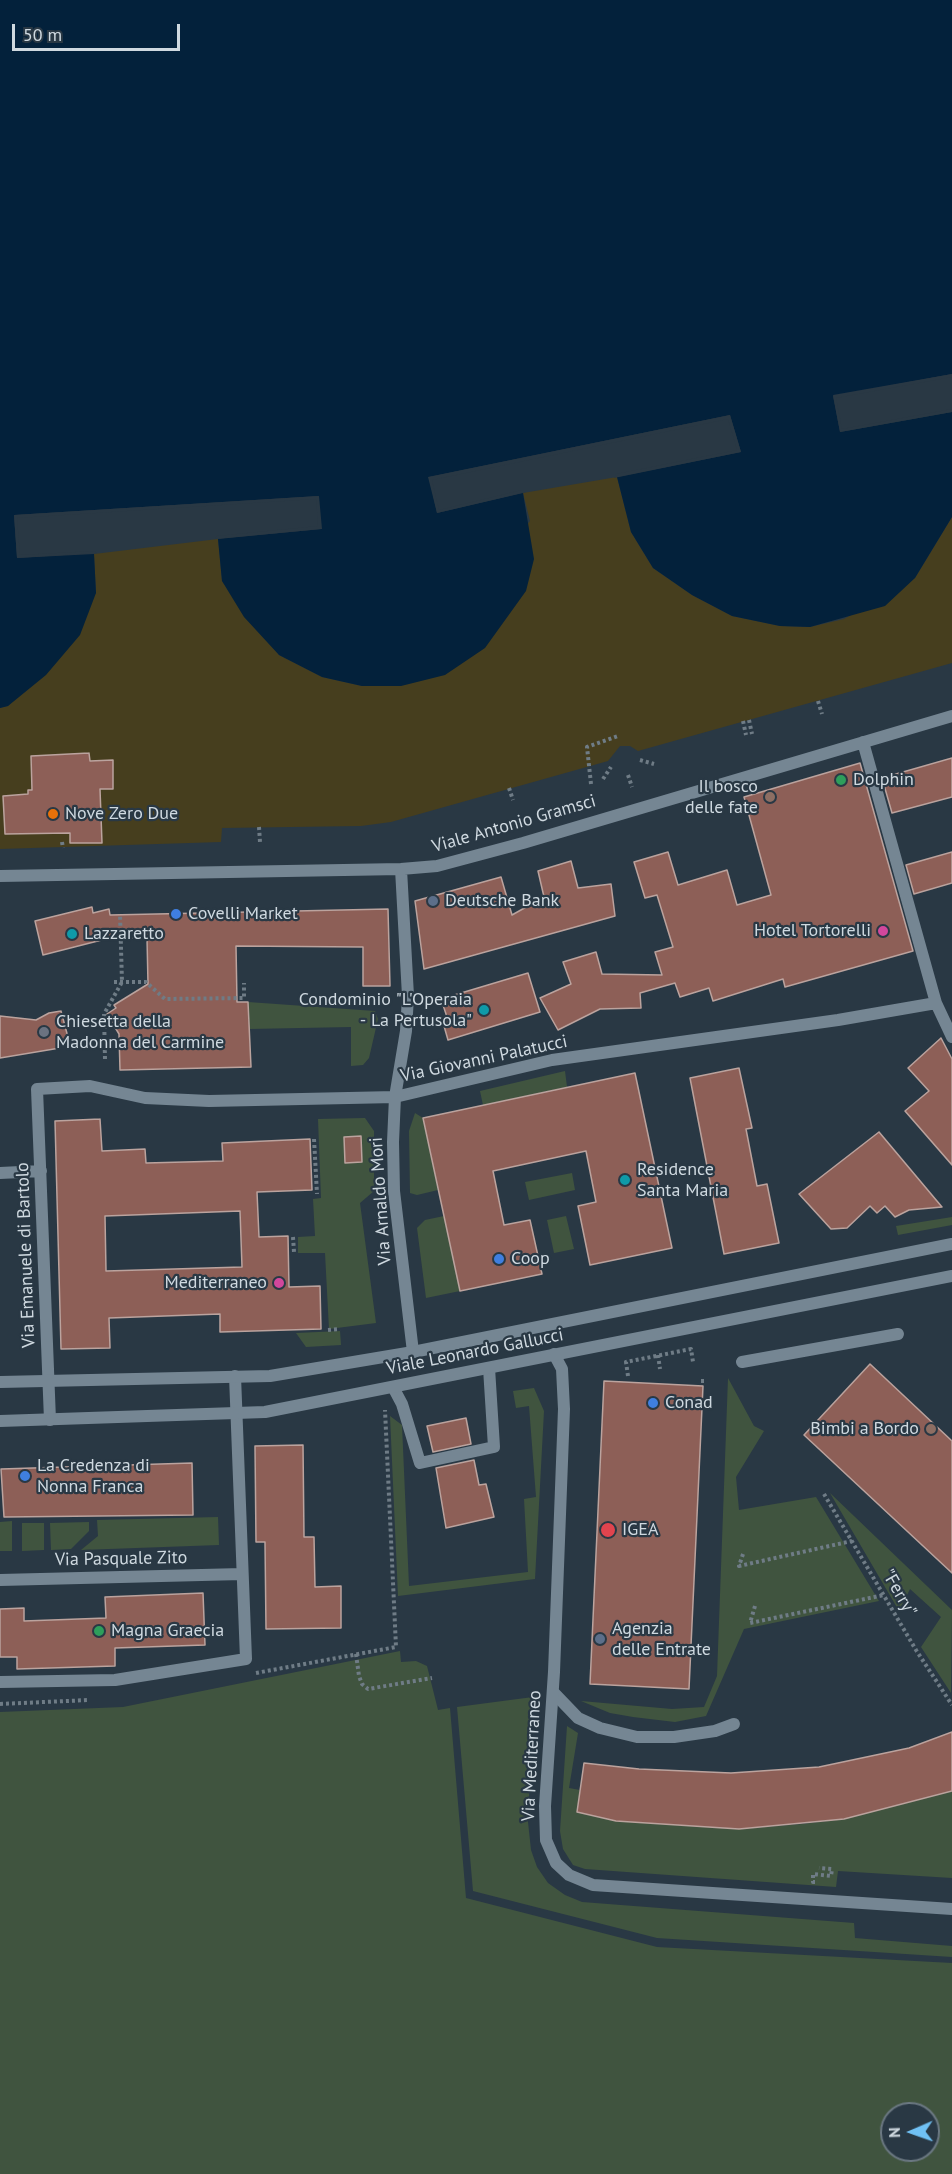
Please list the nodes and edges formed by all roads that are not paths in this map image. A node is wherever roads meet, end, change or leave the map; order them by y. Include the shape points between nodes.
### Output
1 (952, 716) edge
2 (863, 742) junction
3 (400, 869) junction
4 (0, 876) edge
5 (936, 1003) junction
6 (952, 1037) edge
7 (38, 1089) joint
8 (395, 1097) junction
9 (41, 1171) junction
10 (0, 1173) edge
11 (952, 1244) edge
12 (952, 1276) edge
13 (898, 1334) dead end
14 (413, 1352) junction
15 (554, 1354) junction
16 (742, 1362) dead end
17 (489, 1368) junction
18 (235, 1376) junction
19 (50, 1381) junction
20 (0, 1382) edge
21 (393, 1387) junction
22 (236, 1413) junction
23 (50, 1420) junction
24 (0, 1421) edge
25 (242, 1574) junction
26 (0, 1580) edge
27 (0, 1682) edge
28 (553, 1692) junction
29 (734, 1724) dead end
30 (952, 1909) edge

1 - 2 street, Viale Antonio Gramsci
2 - 3 street, Viale Antonio Gramsci via 523,843 437,866
2 - 5 street
3 - 4 street, Viale Antonio Gramsci
3 - 8 street, Via Arnaldo Mori via 408,996
5 - 6 street
5 - 8 street, Via Giovanni Palatucci via 552,1060
7 - 8 street, Via Giovanni Palatucci via 90,1086 145,1098 209,1101
7 - 9 street, Via Emanuele di Bartolo
8 - 14 street, Via Arnaldo Mori via 394,1191
9 - 10 street
9 - 19 street, Via Emanuele di Bartolo
11 - 14 street, Viale Leonardo Gallucci
12 - 15 street, Viale Leonardo Gallucci
13 - 16 street
14 - 18 street, Viale Leonardo Gallucci via 270,1376
15 - 17 street, Viale Leonardo Gallucci
15 - 28 street, Via Mediterraneo via 562,1370 564,1408
17 - 21 street, Viale Leonardo Gallucci
17 - 21 street via 494,1447 420,1463
18 - 19 street, Viale Leonardo Gallucci
18 - 22 street
19 - 20 street, Viale Leonardo Gallucci
19 - 23 street, Via Emanuele di Bartolo
21 - 22 street, Viale Leonardo Gallucci via 265,1412
22 - 23 street, Viale Leonardo Gallucci
22 - 25 street
23 - 24 street, Viale Leonardo Gallucci
25 - 26 street, Via Pasquale Zito
25 - 27 street via 246,1659 115,1680
28 - 29 street via 578,1718 637,1737 674,1737
28 - 30 street, Via Mediterraneo via 546,1840 556,1863 568,1875 593,1885

